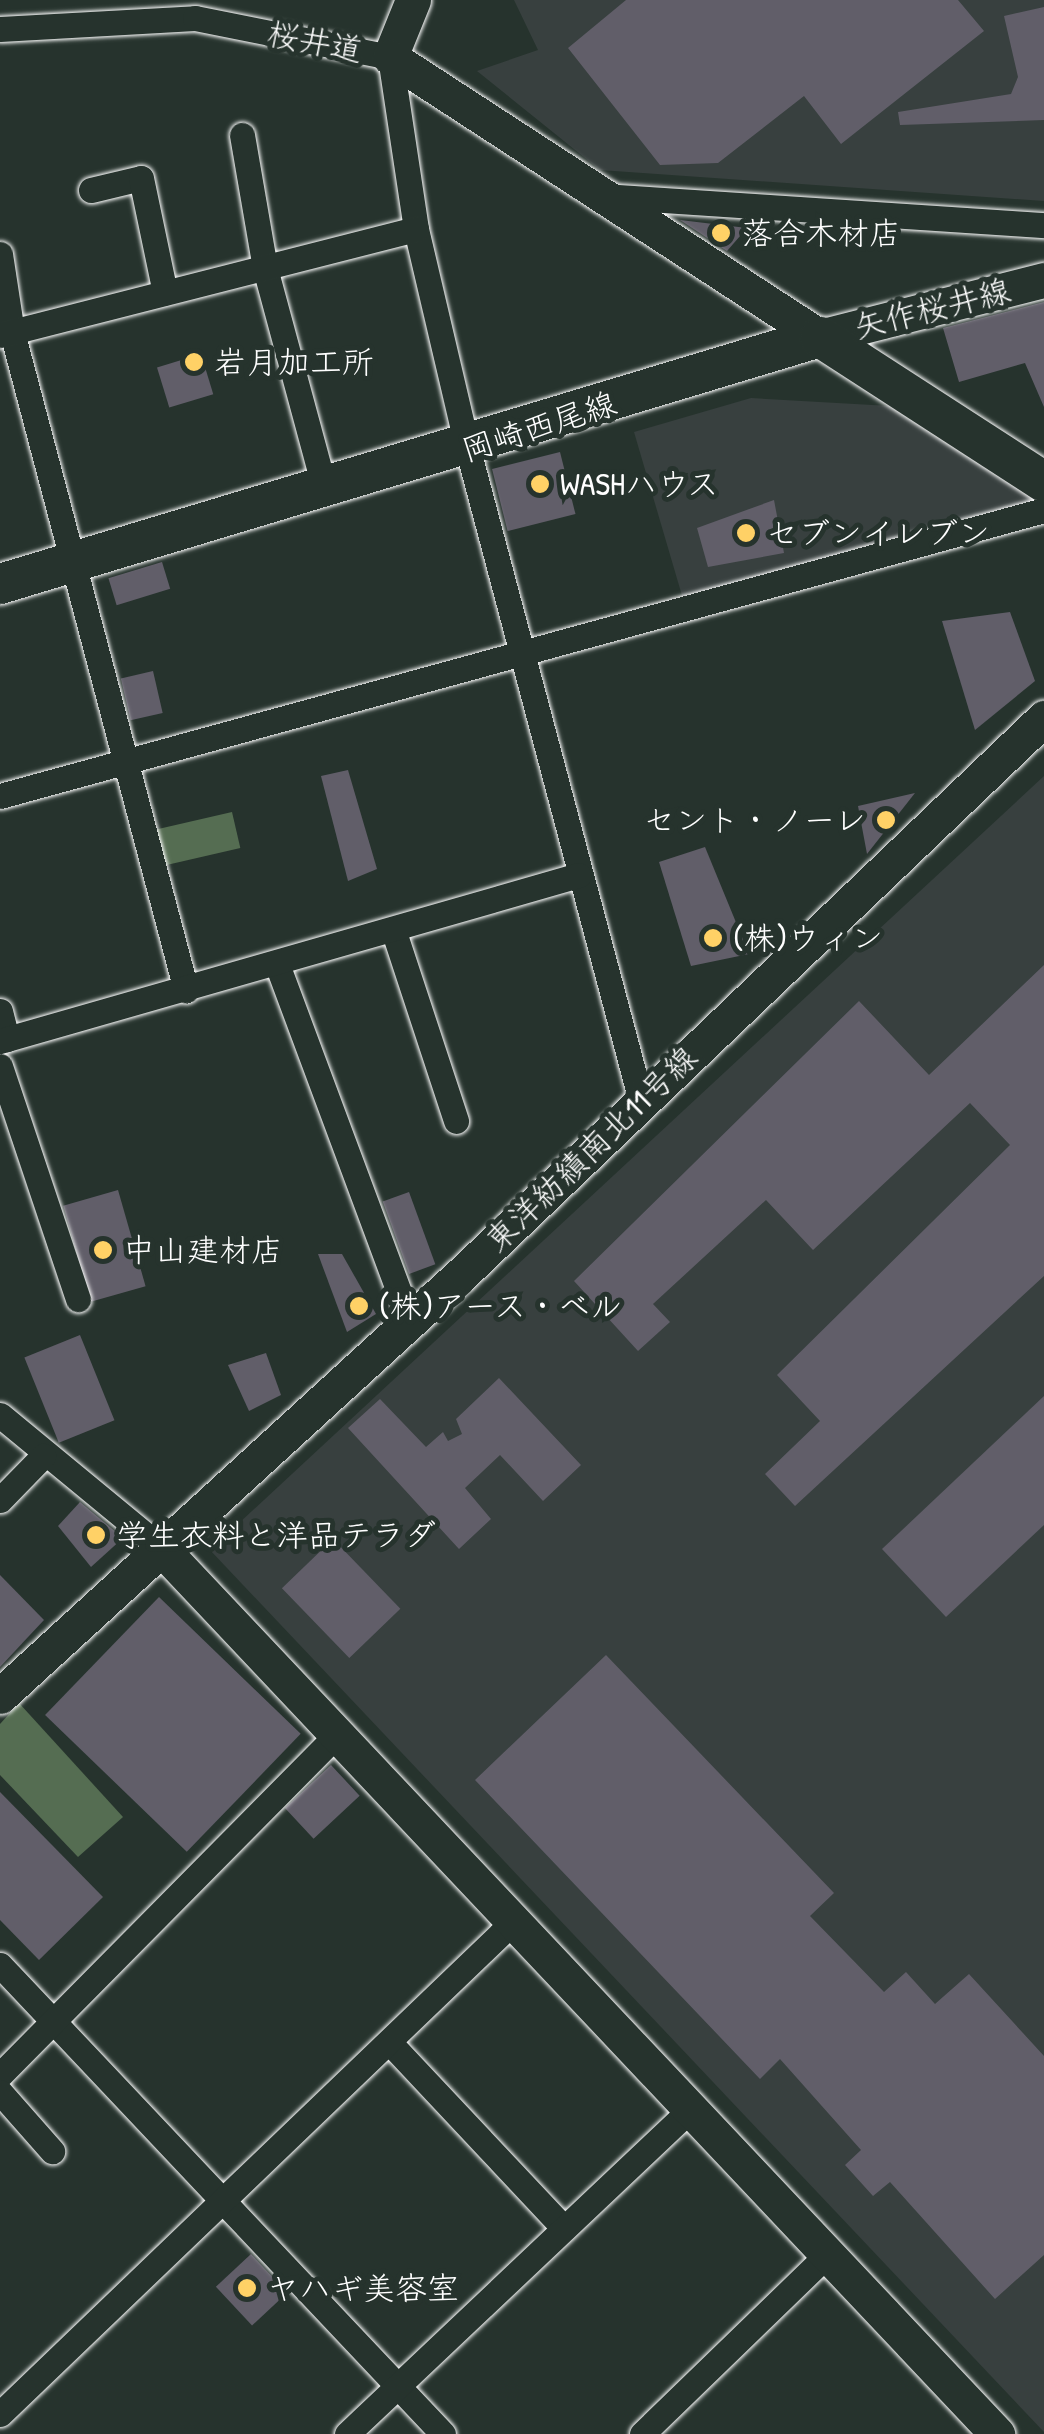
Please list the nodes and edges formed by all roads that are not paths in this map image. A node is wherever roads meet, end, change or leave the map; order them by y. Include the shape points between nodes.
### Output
1 (413, 0) edge
2 (0, 29) edge
3 (390, 57) junction
4 (242, 135) dead end
5 (91, 190) dead end
6 (589, 194) junction
7 (1044, 225) edge
8 (416, 229) junction
9 (0, 254) edge
10 (265, 268) junction
11 (1044, 280) edge
12 (164, 293) junction
13 (6, 334) edge
14 (820, 337) junction
15 (468, 450) junction
16 (1044, 482) edge
17 (325, 491) junction
18 (1044, 510) edge
19 (71, 564) junction
20 (0, 584) edge
21 (523, 649) junction
22 (1044, 718) edge
23 (125, 764) junction
24 (0, 796) edge
25 (580, 875) junction
26 (394, 929) junction
27 (277, 964) junction
28 (186, 990) junction
29 (0, 1011) edge
30 (4, 1040) edge
31 (0, 1066) edge
32 (641, 1101) junction
33 (456, 1121) dead end
34 (78, 1299) dead end
35 (410, 1320) junction
36 (0, 1415) edge
37 (43, 1456) junction
38 (0, 1500) edge
39 (160, 1546) junction
40 (0, 1696) edge
41 (338, 1734) junction
42 (514, 1921) junction
43 (0, 1965) edge
44 (54, 2022) junction
45 (390, 2043) junction
46 (0, 2075) edge
47 (0, 2092) edge
48 (691, 2109) junction
49 (52, 2151) dead end
50 (223, 2201) junction
51 (564, 2228) junction
52 (828, 2254) junction
53 (399, 2387) junction
54 (0, 2414) edge
55 (994, 2433) edge
56 (347, 2434) edge
57 (443, 2434) edge
58 (642, 2434) edge

1 - 3 street
2 - 3 street, 桜井道 via 194,18
3 - 6 street, 桜井道
3 - 8 street
4 - 10 street
5 - 12 street via 141,178
6 - 7 street
6 - 14 street, 桜井道
8 - 10 street
8 - 15 street
9 - 13 street
10 - 12 street
10 - 17 street
11 - 14 street, 矢作桜井線
12 - 13 street
13 - 19 street
14 - 15 main road, 岡崎西尾線
14 - 16 main road
15 - 17 main road, 岡崎西尾線
15 - 21 street
17 - 19 main road, 岡崎西尾線
18 - 21 street
19 - 20 main road, 岡崎西尾線
19 - 23 street
21 - 23 street
21 - 25 street
22 - 32 street, 東洋紡績南北11号線
23 - 24 street
23 - 28 street
25 - 26 street
25 - 32 street
26 - 27 street
26 - 33 street
27 - 28 street
27 - 35 street
28 - 30 street
29 - 30 street
31 - 34 street
32 - 35 street, 東洋紡績南北11号線
35 - 39 street, 東洋紡績南北11号線
36 - 37 street
37 - 38 street
37 - 39 street
39 - 40 street, 東洋紡績南北11号線
39 - 41 street
41 - 42 street
41 - 44 street
42 - 45 street
42 - 48 street
43 - 44 street
44 - 46 street
44 - 50 street
45 - 50 street
45 - 51 street
47 - 49 street
48 - 51 street
48 - 52 street
50 - 53 street
50 - 54 street
51 - 53 street
52 - 55 street
52 - 58 street
53 - 56 street
53 - 57 street

